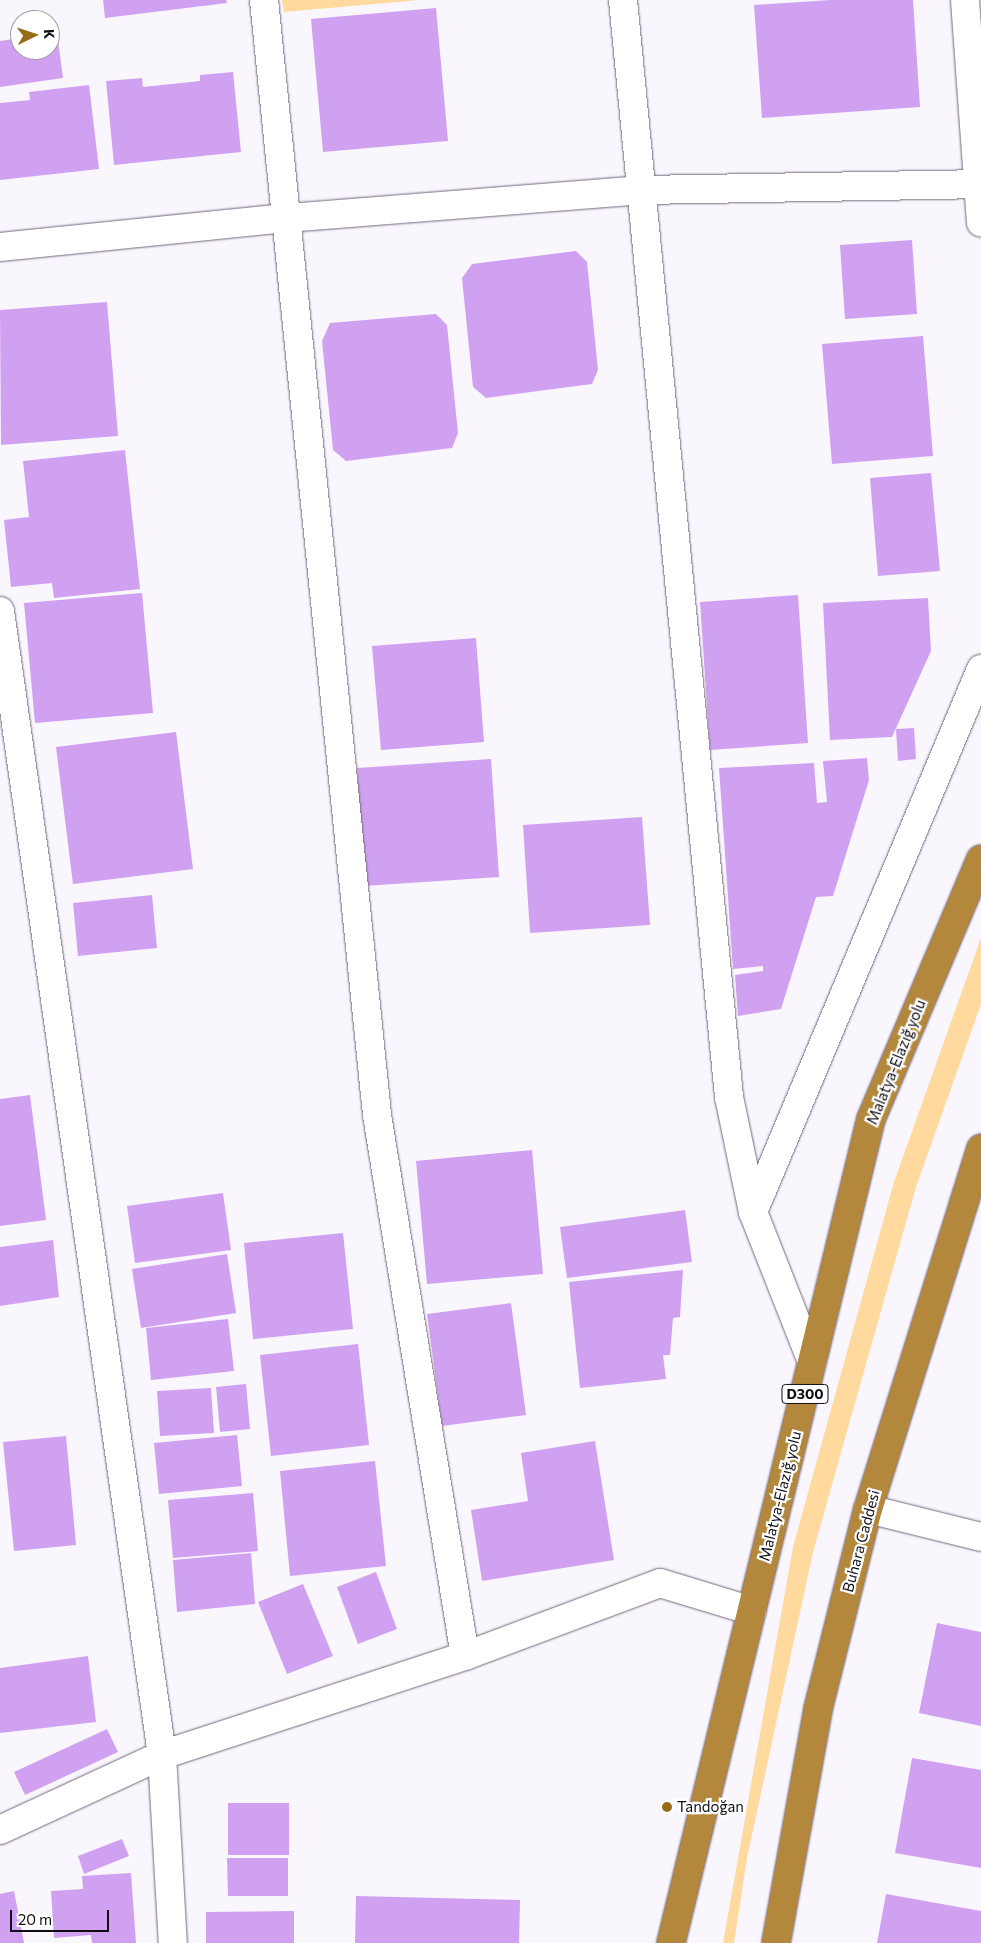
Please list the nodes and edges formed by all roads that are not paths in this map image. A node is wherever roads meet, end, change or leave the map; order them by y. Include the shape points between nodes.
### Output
1 (264, 0) edge
2 (623, 0) edge
3 (966, 0) edge
4 (980, 184) edge
5 (642, 190) junction
6 (287, 218) junction
7 (981, 222) edge
8 (0, 247) edge
9 (0, 611) edge
10 (981, 669) edge
11 (981, 859) edge
12 (981, 1148) edge
13 (753, 1212) junction
14 (812, 1362) junction
15 (868, 1509) junction
16 (981, 1537) edge
17 (752, 1611) junction
18 (465, 1656) junction
19 (162, 1755) junction
20 (0, 1830) edge
21 (173, 1943) edge
22 (671, 1943) edge
23 (776, 1943) edge

1 - 6 street
2 - 5 street
3 - 4 street
4 - 5 street
4 - 7 street
5 - 6 street
5 - 13 street via 729,1097
6 - 8 street
6 - 18 street via 377,1115
9 - 19 street
10 - 13 street
11 - 14 highway, Malatya-Elazığ yolu / D300 via 871,1119
12 - 15 highway, Buhara Caddesi
13 - 14 street
14 - 17 highway, Malatya-Elazığ yolu / D300
15 - 16 street
15 - 23 highway, Buhara Caddesi via 818,1709
17 - 18 street via 660,1583
17 - 22 highway, Malatya-Elazığ yolu / D300
18 - 19 street
19 - 20 street
19 - 21 street

